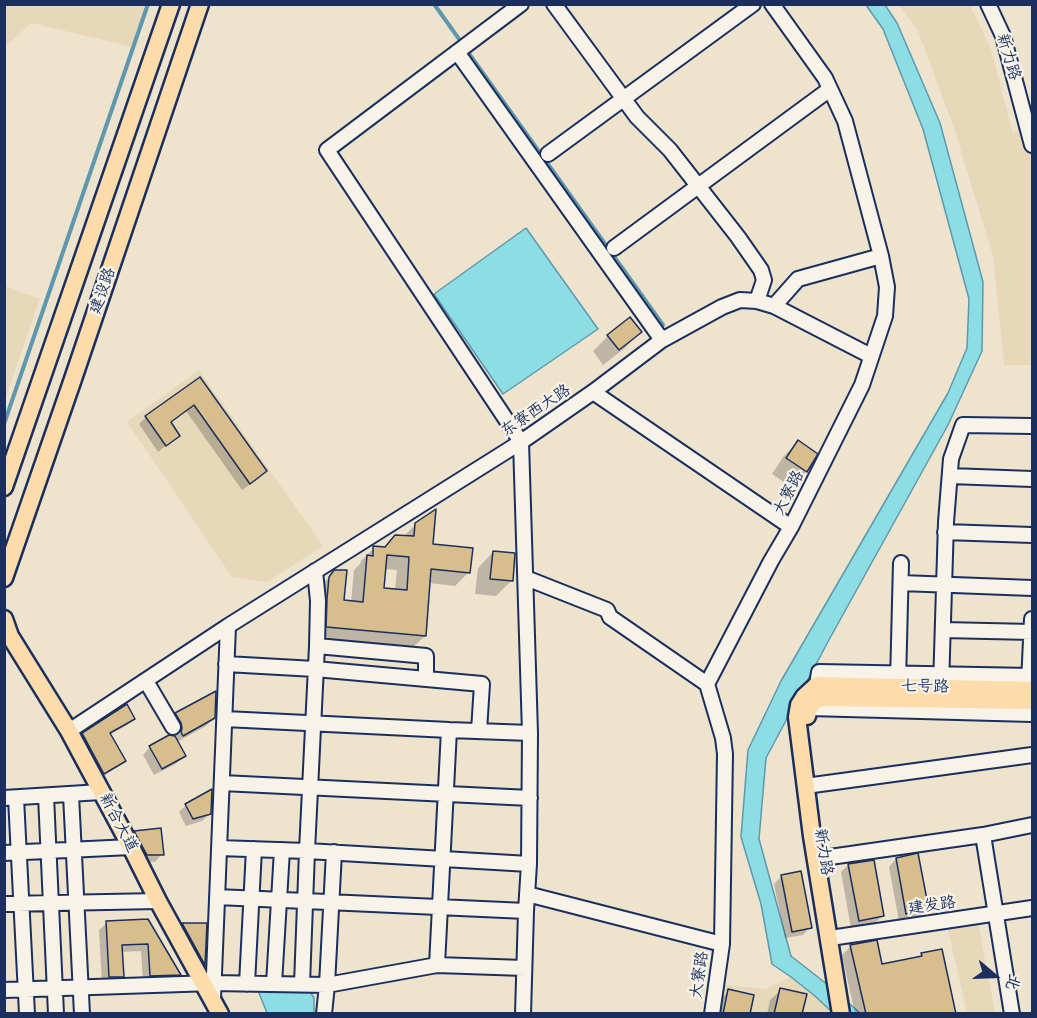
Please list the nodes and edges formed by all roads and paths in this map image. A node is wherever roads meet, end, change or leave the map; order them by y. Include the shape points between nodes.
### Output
1 (171, 4) edge
2 (200, 4) edge
3 (521, 4) edge
4 (554, 4) edge
5 (753, 4) edge
6 (772, 4) edge
7 (988, 4) edge
8 (458, 52) junction
9 (830, 89) junction
10 (624, 99) junction
11 (1032, 145) edge
12 (548, 154) dead end
13 (699, 187) junction
14 (614, 248) dead end
15 (881, 256) junction
16 (757, 301) junction
17 (774, 306) junction
18 (662, 340) junction
19 (871, 356) junction
20 (593, 392) junction
21 (1032, 426) edge
22 (521, 442) junction
23 (950, 476) junction
24 (1032, 479) edge
25 (4, 487) edge
26 (791, 527) junction
27 (945, 532) junction
28 (1032, 535) edge
29 (901, 563) dead end
30 (315, 571) junction
31 (4, 578) edge
32 (526, 578) junction
33 (901, 583) junction
34 (944, 585) junction
35 (1032, 588) edge
36 (4, 619) edge
37 (228, 626) junction
38 (1032, 626) edge
39 (943, 630) junction
40 (317, 646) junction
41 (226, 664) junction
42 (315, 669) junction
43 (426, 679) junction
44 (898, 680) junction
45 (146, 681) junction
46 (941, 681) junction
47 (707, 684) junction
48 (1031, 687) edge
49 (820, 691) junction
50 (809, 708) junction
51 (1032, 714) edge
52 (225, 718) junction
53 (313, 722) junction
54 (173, 727) dead end
55 (449, 730) junction
56 (69, 731) junction
57 (479, 731) junction
58 (530, 733) junction
59 (803, 736) junction
60 (1032, 755) edge
61 (222, 783) junction
62 (813, 785) junction
63 (310, 788) junction
64 (101, 792) junction
65 (446, 794) junction
66 (70, 795) junction
67 (46, 796) junction
68 (10, 798) edge
69 (530, 798) junction
70 (1032, 825) edge
71 (983, 835) junction
72 (131, 847) junction
73 (219, 848) junction
74 (254, 849) junction
75 (73, 850) junction
76 (282, 850) junction
77 (48, 851) junction
78 (307, 851) junction
79 (19, 852) junction
80 (334, 852) junction
81 (4, 853) edge
82 (823, 858) junction
83 (442, 859) junction
84 (529, 864) junction
85 (527, 894) junction
86 (217, 897) junction
87 (252, 899) junction
88 (279, 900) junction
89 (158, 901) junction
90 (305, 901) junction
91 (331, 902) junction
92 (51, 903) junction
93 (76, 903) junction
94 (4, 904) edge
95 (22, 904) junction
96 (440, 908) junction
97 (1032, 908) edge
98 (526, 911) junction
99 (996, 913) junction
100 (837, 937) junction
101 (722, 944) junction
102 (437, 965) junction
103 (524, 968) junction
104 (247, 984) junction
105 (274, 984) junction
106 (302, 984) junction
107 (327, 985) junction
108 (80, 987) junction
109 (842, 987) junction
110 (54, 988) junction
111 (26, 989) junction
112 (4, 990) edge
113 (213, 995) edge
114 (27, 1014) edge
115 (56, 1014) edge
116 (82, 1014) edge
117 (324, 1014) edge
118 (523, 1014) edge
119 (711, 1014) edge
120 (841, 1014) edge
121 (850, 1014) edge
122 (1012, 1014) edge

1 - 25 main road, 建设路
2 - 31 main road, 建设路
3 - 8 street
4 - 10 street
5 - 10 street
6 - 9 street, 大寮路
7 - 11 street, 新力路 via 1003,36
8 - 18 street
8 - 22 street via 327,150
9 - 13 street
9 - 15 street, 大寮路 via 845,121
10 - 12 street
10 - 13 street
13 - 14 street
13 - 16 street via 761,270 764,280
15 - 17 street via 798,279
15 - 19 street, 大寮路 via 887,287 885,316
16 - 17 street, 东寮西大路
16 - 18 street, 东寮西大路 via 740,300 722,307
17 - 19 street, 东寮西大路
18 - 20 street, 东寮西大路
19 - 26 street, 大寮路 via 862,385
20 - 22 street, 东寮西大路
20 - 26 street
21 - 23 street via 963,425 951,459
22 - 30 street, 东寮西大路
22 - 32 street
23 - 24 street
23 - 27 street
26 - 47 street, 大寮路
27 - 28 street
27 - 34 street
29 - 33 street
30 - 37 street, 东寮西大路
30 - 40 street
32 - 47 street via 607,610 610,616
32 - 58 street
33 - 34 street
33 - 44 street
34 - 35 street
34 - 39 street
36 - 56 main road, 新合大道 via 10,636
37 - 41 street
37 - 45 street, 东寮西大路
38 - 39 street
38 - 48 street
39 - 46 street
40 - 42 street
40 - 43 street via 426,656
41 - 42 street
41 - 52 street
42 - 43 street
42 - 53 street
43 - 57 street via 482,684
44 - 46 main road, 七号路
44 - 49 main road, 七号路
45 - 54 street
45 - 56 street, 东寮西大路
46 - 48 main road, 七号路
47 - 101 street, 大寮路 via 725,754
48 - 49 main road, 七号路
49 - 50 main road
49 - 59 main road via 804,697 800,705 797,717
50 - 51 street
50 - 59 main road, 新力路
52 - 53 street
52 - 61 street
53 - 55 street
53 - 63 street
55 - 57 street
55 - 65 street
56 - 64 main road, 新合大道
57 - 58 street
58 - 69 street
59 - 62 main road, 新力路
59 - 109 main road via 812,836
60 - 62 street
61 - 63 street
61 - 73 street
62 - 82 main road, 新力路
63 - 65 street
63 - 78 street
64 - 66 street
64 - 72 main road, 新合大道
65 - 69 street
65 - 83 street
66 - 67 street
66 - 75 street
67 - 68 street
67 - 77 street
68 - 79 street
69 - 84 street
70 - 71 street
71 - 82 street
71 - 99 street
72 - 75 street
72 - 89 main road, 新合大道
73 - 74 street
73 - 86 street
74 - 76 street
74 - 87 street
75 - 77 street
75 - 93 street
76 - 78 street
76 - 88 street
77 - 79 street
77 - 92 street
78 - 80 street
78 - 90 street
79 - 81 street
79 - 95 street
80 - 83 street
80 - 91 street
82 - 100 main road, 新力路
83 - 84 street
83 - 96 street
84 - 85 street
85 - 98 street
85 - 101 street
86 - 87 street
86 - 113 street
87 - 88 street
87 - 104 street
88 - 90 street
88 - 105 street
89 - 93 street
89 - 113 main road, 新合大道
90 - 91 street
90 - 106 street
91 - 96 street
91 - 107 street
92 - 93 street
92 - 95 street
92 - 110 street
93 - 108 street
94 - 95 street
95 - 111 street
96 - 98 street
96 - 102 street
97 - 99 street, 建发路
98 - 103 street
99 - 100 street, 建发路
99 - 122 street
100 - 109 main road, 新力路
101 - 119 street, 大寮路
102 - 103 street
102 - 107 street
103 - 118 street
104 - 105 street
104 - 113 street
105 - 106 street
106 - 107 street
107 - 117 street
108 - 110 street
108 - 113 street
108 - 116 street
109 - 120 main road
109 - 121 main road, 新力路
110 - 111 street
110 - 115 street
111 - 112 street
111 - 114 street

